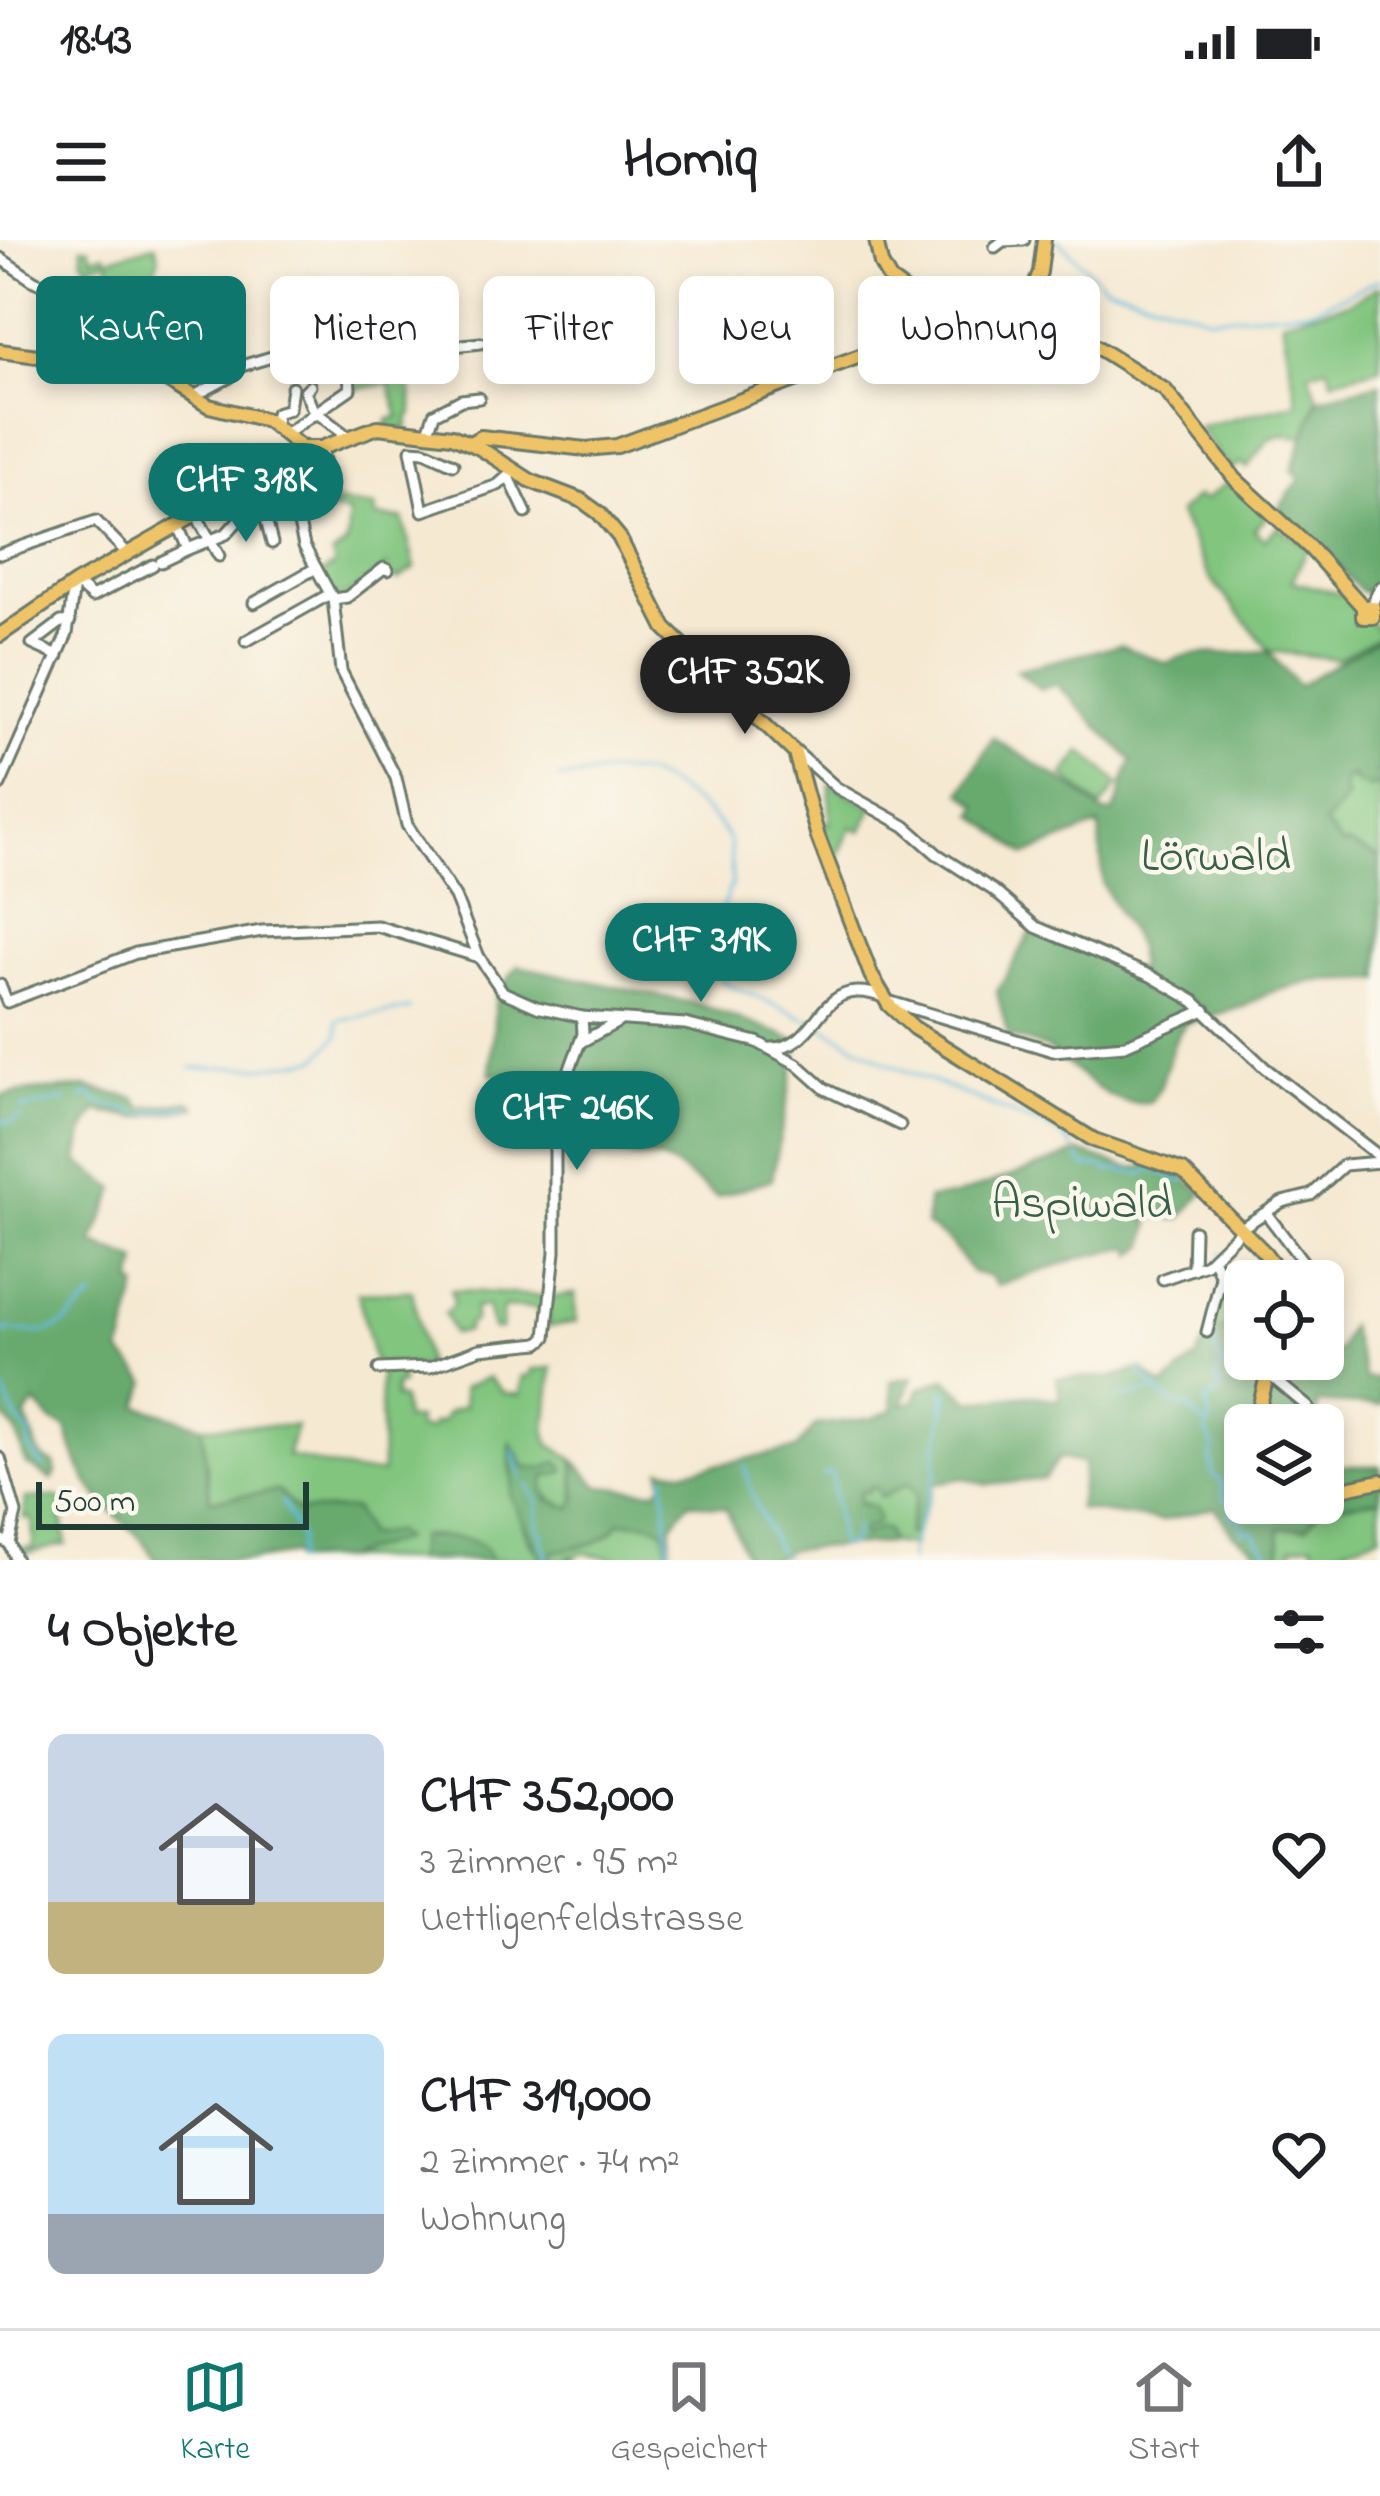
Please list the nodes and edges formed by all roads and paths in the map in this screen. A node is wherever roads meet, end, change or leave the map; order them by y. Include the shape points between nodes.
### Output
1 (876, 240) edge
2 (1024, 240) edge
3 (1044, 240) edge
4 (995, 247) dead end
5 (0, 258) edge
6 (888, 276) edge
7 (1038, 276) edge
8 (36, 282) edge
9 (481, 343) dead end
10 (459, 345) edge
11 (0, 351) edge
12 (1100, 351) edge
13 (36, 356) edge
14 (270, 357) edge
15 (858, 358) edge
16 (170, 384) edge
17 (350, 384) edge
18 (310, 386) dead end
19 (292, 387) dead end
20 (192, 398) junction
21 (479, 398) dead end
22 (316, 414) junction
23 (280, 430) junction
24 (428, 432) junction
25 (347, 436) junction
26 (479, 443) junction
27 (302, 448) junction
28 (321, 448) junction
29 (453, 464) dead end
30 (512, 474) junction
31 (319, 492) dead end
32 (264, 497) junction
33 (526, 513) dead end
34 (200, 521) dead end
35 (178, 526) junction
36 (210, 539) junction
37 (272, 543) dead end
38 (188, 549) junction
39 (0, 554) edge
40 (128, 554) junction
41 (219, 556) dead end
42 (316, 568) junction
43 (388, 570) dead end
44 (75, 584) junction
45 (1380, 587) edge
46 (332, 596) junction
47 (254, 603) dead end
48 (1372, 614) edge
49 (70, 621) junction
50 (0, 635) edge
51 (246, 641) dead end
52 (58, 656) junction
53 (803, 763) junction
54 (0, 785) edge
55 (478, 957) junction
56 (871, 975) junction
57 (0, 985) edge
58 (860, 989) junction
59 (884, 999) junction
60 (1210, 1014) junction
61 (582, 1017) junction
62 (620, 1021) junction
63 (800, 1038) junction
64 (581, 1042) junction
65 (772, 1048) junction
66 (797, 1064) junction
67 (901, 1125) dead end
68 (1380, 1159) edge
69 (1266, 1213) junction
70 (1242, 1228) junction
71 (1193, 1231) dead end
72 (1213, 1258) junction
73 (1269, 1260) edge
74 (1302, 1260) edge
75 (1192, 1270) junction
76 (1162, 1279) dead end
77 (1207, 1332) dead end
78 (379, 1369) dead end
79 (1283, 1380) edge
80 (1306, 1404) edge
81 (0, 1458) edge
82 (1380, 1481) edge
83 (1344, 1488) edge
84 (5, 1541) edge
85 (16, 1560) edge

1 - 6 main road
2 - 4 street
3 - 7 main road
5 - 8 street
9 - 10 street
11 - 13 main road
12 - 48 main road via 1165,390 1246,490
14 - 20 street
15 - 26 main road via 610,448
16 - 20 main road
17 - 22 street
18 - 22 street via 304,391
19 - 23 street via 289,409 276,413
20 - 23 main road
21 - 24 street via 434,414
22 - 23 street
22 - 25 street
23 - 27 main road
24 - 25 main road via 382,427
24 - 26 main road
25 - 28 main road
26 - 30 main road
27 - 28 main road
27 - 32 main road via 292,471
28 - 31 street
29 - 30 street via 411,451 423,511
30 - 33 street
30 - 53 main road via 599,513 665,628
32 - 35 main road via 220,502
32 - 36 street
32 - 37 street
32 - 42 street via 299,524
34 - 36 street
35 - 38 street
35 - 40 main road
36 - 38 street
36 - 41 street
38 - 44 street via 92,597
39 - 40 street via 96,520
40 - 44 main road
42 - 46 street
42 - 47 street
43 - 46 street via 347,597
44 - 49 street
44 - 50 main road
45 - 48 street
46 - 51 street
46 - 55 street via 346,684 396,778 406,824 455,897
49 - 52 street
49 - 52 street via 32,644
52 - 54 street
53 - 56 main road via 818,837
53 - 60 street via 905,826 1036,927 1164,982
55 - 57 street via 377,926 262,932 136,953 7,1002
55 - 61 street via 508,996
56 - 58 street
56 - 59 main road
58 - 59 street
58 - 63 street via 839,996
59 - 60 street via 1054,1051 1115,1048
59 - 70 main road via 914,1028 1081,1132 1180,1169
60 - 68 street
61 - 62 street
61 - 64 street
62 - 64 street
62 - 65 street via 685,1024
63 - 65 street
63 - 66 street
64 - 78 street via 555,1143 554,1264 543,1341 480,1349 430,1367
65 - 66 street
66 - 67 street via 825,1089
68 - 69 street via 1347,1163 1311,1195
69 - 70 street
69 - 74 street
70 - 72 street
70 - 73 main road
71 - 75 street
72 - 75 street
72 - 77 street via 1221,1277
75 - 76 street
79 - 80 street
81 - 84 street via 16,1513
82 - 83 main road
84 - 85 street

